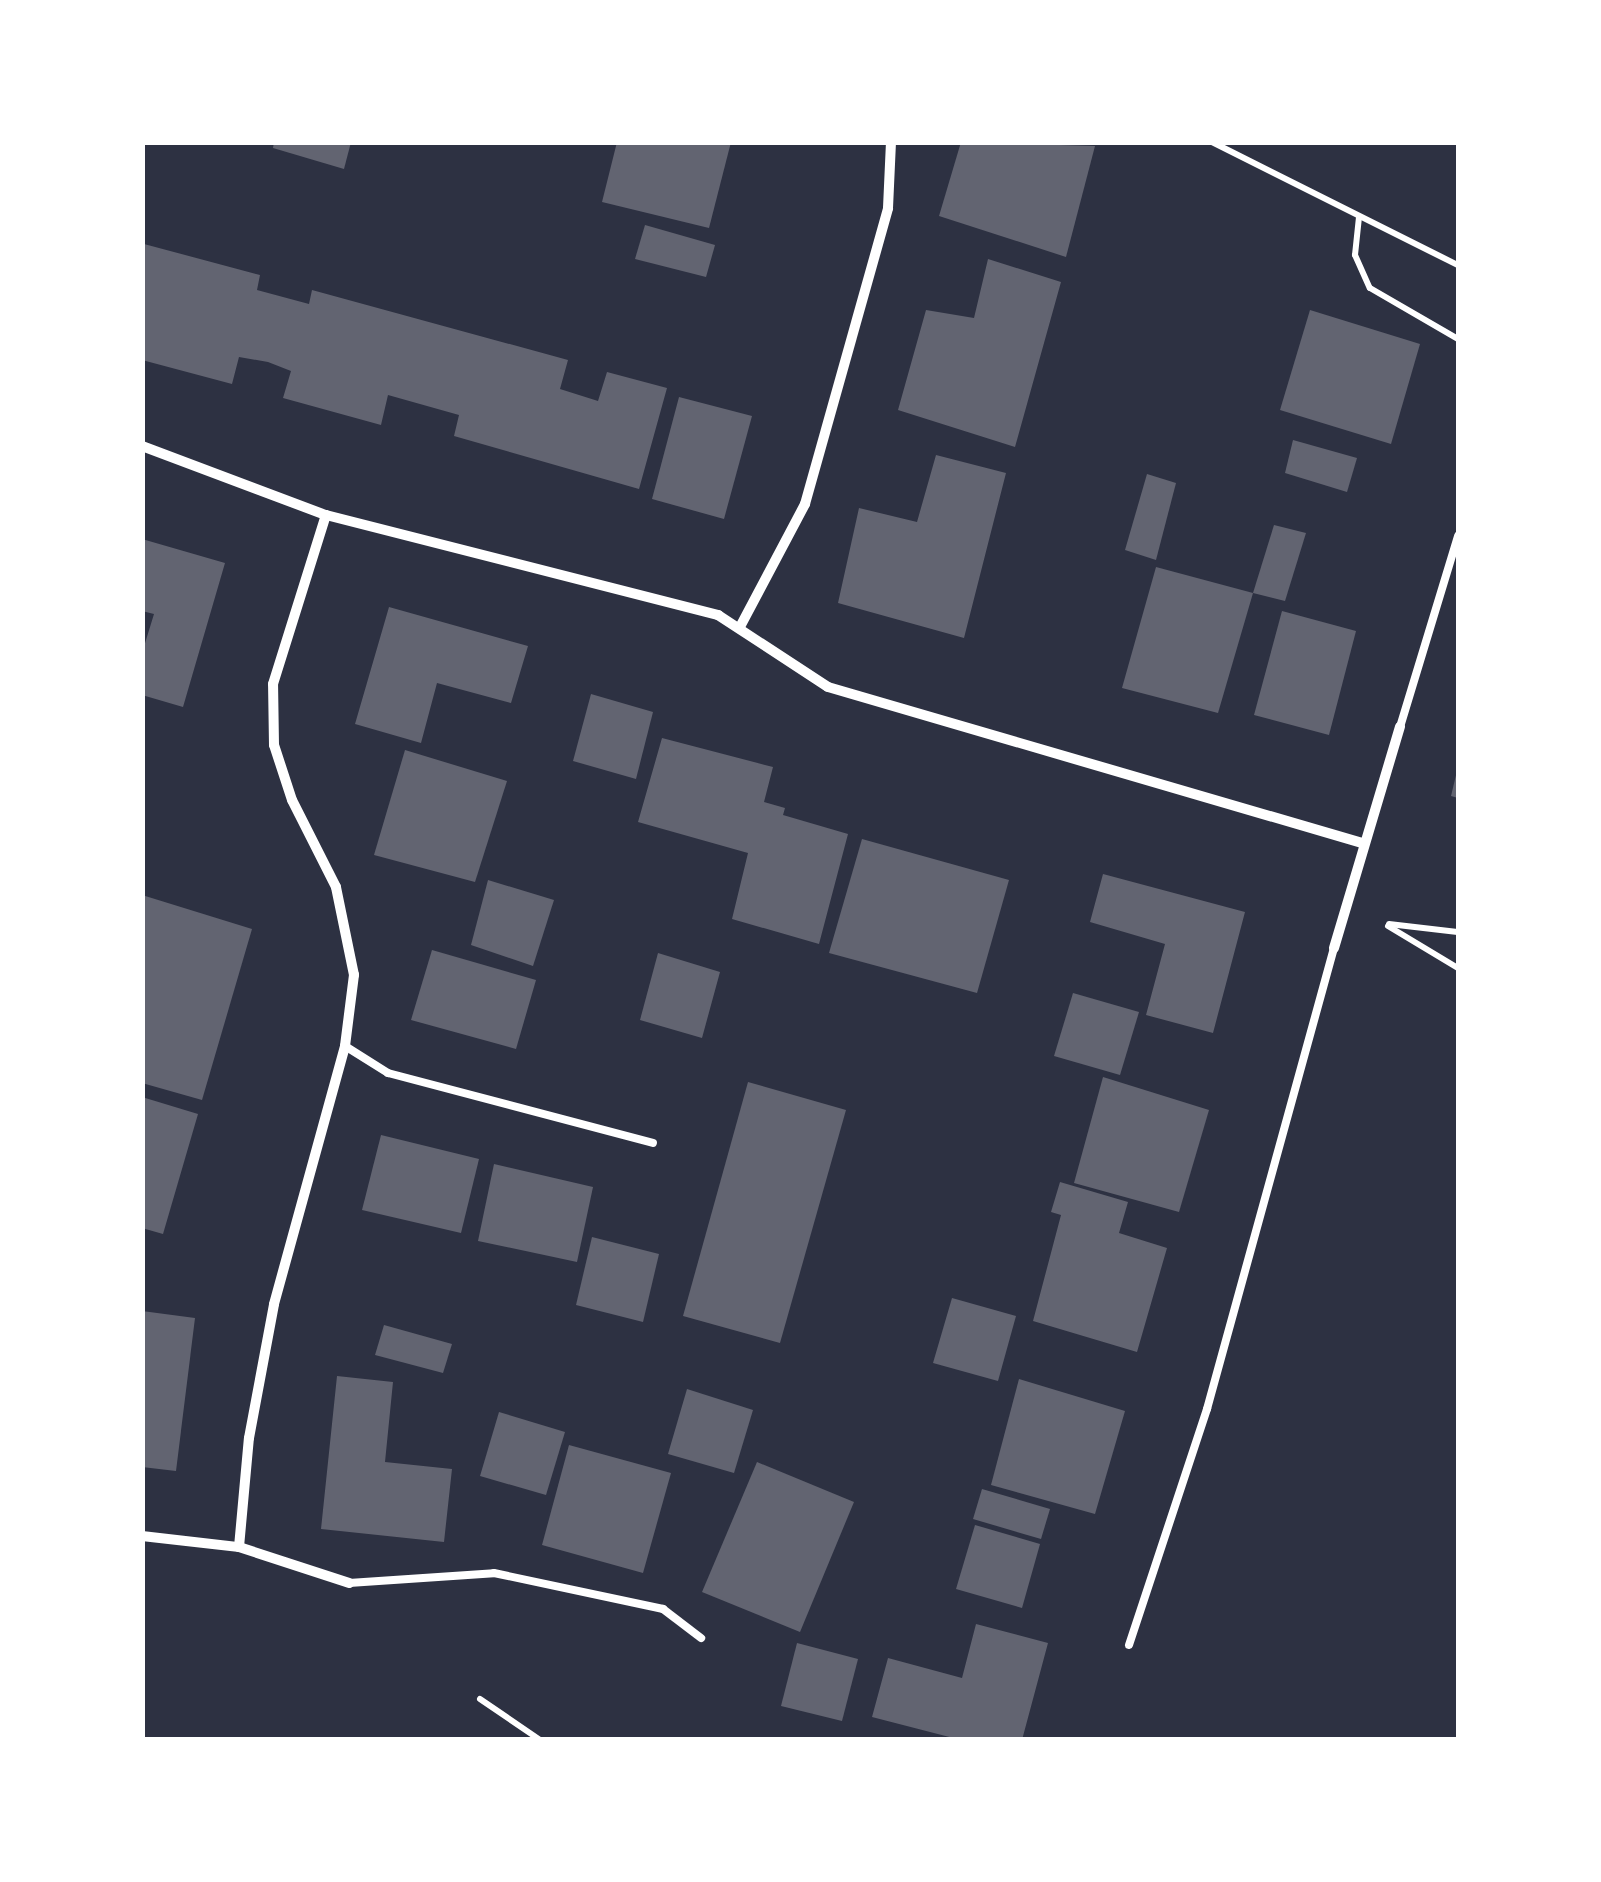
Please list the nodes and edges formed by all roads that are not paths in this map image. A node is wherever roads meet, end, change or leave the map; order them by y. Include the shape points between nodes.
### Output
1 (892, 142) edge
2 (142, 446) edge
3 (326, 515) junction
4 (1458, 536) edge
5 (740, 625) junction
6 (1400, 726) joint
7 (1362, 844) junction
8 (1334, 948) joint
9 (345, 1046) junction
10 (653, 1143) dead end
11 (142, 1536) edge
12 (239, 1547) junction
13 (350, 1583) joint
14 (701, 1638) dead end
15 (1129, 1645) dead end

1 - 5 street via 888,208 805,504
2 - 3 street
3 - 5 street
3 - 9 street via 273,684 274,744 350,933 354,975
4 - 6 lane
5 - 7 street via 828,687
6 - 7 street
7 - 8 street
8 - 15 lane via 1207,1408
9 - 10 lane via 388,1073
9 - 12 street via 274,1304 249,1438
11 - 12 street
12 - 13 street
13 - 14 lane via 494,1573 663,1609

